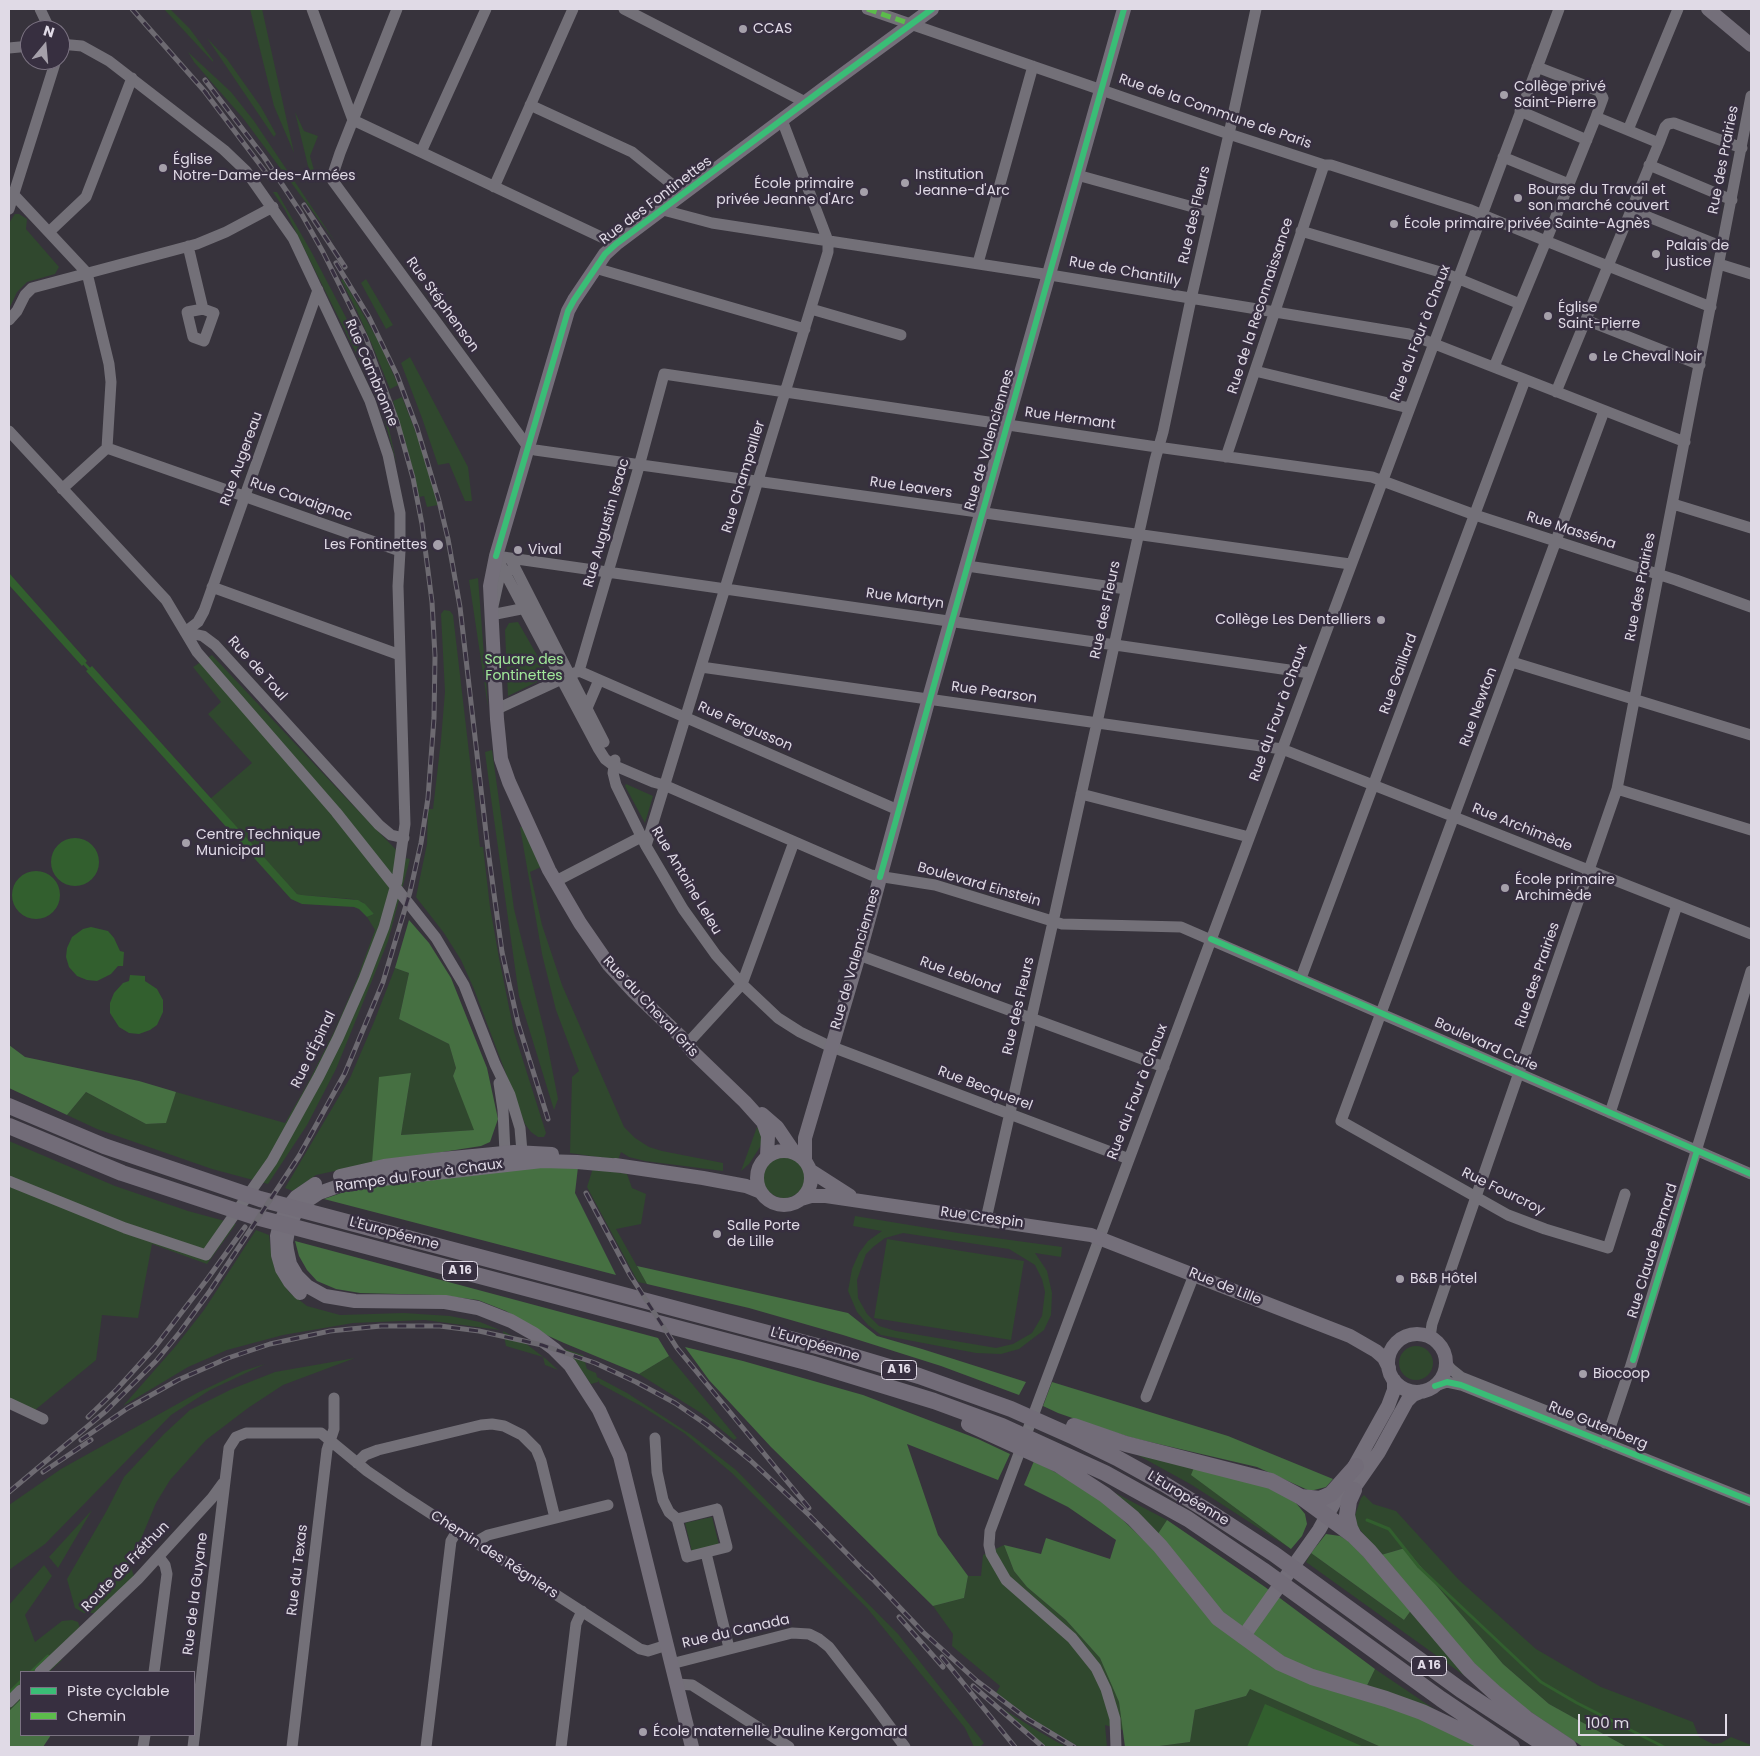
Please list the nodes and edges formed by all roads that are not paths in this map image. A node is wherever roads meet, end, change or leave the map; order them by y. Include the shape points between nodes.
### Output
1 (312, 9) edge
2 (397, 9) edge
3 (486, 9) edge
4 (573, 9) edge
5 (624, 9) edge
6 (867, 9) edge
7 (932, 9) edge
8 (1124, 9) edge
9 (1256, 9) edge
10 (1559, 9) edge
11 (1678, 9) edge
12 (1708, 9) edge
13 (1721, 9) edge
14 (911, 24) junction
15 (1751, 34) edge
16 (70, 44) edge
17 (1751, 45) edge
18 (1033, 66) junction
19 (1537, 67) junction
20 (53, 70) edge
21 (132, 78) junction
22 (1102, 89) junction
23 (1751, 96) edge
24 (805, 102) junction
25 (530, 105) junction
26 (1520, 111) junction
27 (1596, 117) junction
28 (353, 120) junction
29 (782, 120) junction
30 (1628, 130) junction
31 (1230, 134) junction
32 (1587, 140) junction
33 (1658, 143) junction
34 (1742, 148) junction
35 (421, 152) junction
36 (1503, 157) junction
37 (1324, 165) junction
38 (1649, 165) junction
39 (1077, 175) junction
40 (1569, 184) junction
41 (494, 187) junction
42 (684, 194) junction
43 (14, 195) junction
44 (1732, 200) junction
45 (273, 207) junction
46 (9, 209) edge
47 (663, 210) junction
48 (1631, 210) junction
49 (1211, 212) junction
50 (1482, 214) junction
51 (1301, 231) junction
52 (49, 232) junction
53 (828, 241) junction
54 (1546, 241) junction
55 (616, 244) junction
56 (188, 246) junction
57 (1723, 248) junction
58 (978, 263) junction
59 (1720, 264) junction
60 (1608, 266) junction
61 (595, 268) junction
62 (87, 273) junction
63 (1049, 274) junction
64 (1751, 274) edge
65 (1458, 278) junction
66 (318, 290) junction
67 (1191, 299) junction
68 (1520, 304) junction
69 (1711, 307) junction
70 (203, 309) dead end
71 (811, 309) junction
72 (1274, 313) junction
73 (9, 320) edge
74 (1586, 320) junction
75 (805, 329) junction
76 (901, 335) dead end
77 (1434, 343) junction
78 (1700, 366) junction
79 (1494, 367) junction
80 (1254, 371) junction
81 (664, 374) joint
82 (1525, 380) junction
83 (786, 391) junction
84 (1556, 392) junction
85 (1409, 408) junction
86 (1604, 411) junction
87 (1008, 425) junction
88 (9, 432) edge
89 (1685, 442) junction
90 (528, 447) junction
91 (107, 448) junction
92 (1158, 448) junction
93 (1226, 457) junction
94 (640, 465) junction
95 (1382, 480) junction
96 (759, 481) junction
97 (62, 489) junction
98 (244, 496) junction
99 (1672, 504) junction
100 (983, 513) junction
101 (1475, 515) junction
102 (1751, 528) edge
103 (1138, 534) junction
104 (1556, 542) junction
105 (400, 551) junction
106 (496, 556) junction
107 (1350, 564) junction
108 (510, 566) junction
109 (967, 566) junction
110 (609, 572) junction
111 (1658, 576) junction
112 (212, 587) junction
113 (725, 588) junction
114 (1126, 589) junction
115 (530, 607) junction
116 (1751, 607) edge
117 (491, 615) junction
118 (951, 621) junction
119 (185, 632) junction
120 (1114, 644) junction
121 (400, 655) junction
122 (1512, 662) junction
123 (701, 667) junction
124 (1310, 673) junction
125 (571, 675) junction
126 (598, 680) junction
127 (929, 698) junction
128 (1635, 700) junction
129 (587, 708) junction
130 (497, 709) junction
131 (686, 717) junction
132 (1097, 723) junction
133 (1751, 735) edge
134 (1282, 749) junction
135 (614, 763) junction
136 (503, 766) joint
137 (664, 785) junction
138 (1374, 785) junction
139 (1618, 789) junction
140 (1081, 794) junction
141 (898, 810) junction
142 (1454, 817) junction
143 (1751, 830) edge
144 (1249, 836) junction
145 (404, 838) junction
146 (644, 842) junction
147 (794, 842) junction
148 (1590, 871) junction
149 (880, 877) junction
150 (556, 881) junction
151 (1677, 905) junction
152 (1053, 922) junction
153 (1751, 934) edge
154 (1211, 939) junction
155 (858, 955) junction
156 (1751, 971) edge
157 (1301, 978) junction
158 (742, 984) junction
159 (1381, 1013) junction
160 (1031, 1018) junction
161 (686, 1044) junction
162 (832, 1046) junction
163 (495, 1064) junction
164 (1164, 1067) junction
165 (1520, 1073) junction
166 (745, 1102) junction
167 (9, 1106) edge
168 (1610, 1113) junction
169 (1010, 1114) junction
170 (1341, 1121) joint
171 (9, 1126) edge
172 (1697, 1151) junction
173 (767, 1156) junction
174 (514, 1158) junction
175 (1129, 1159) junction
176 (803, 1161) junction
177 (758, 1168) junction
178 (1751, 1174) edge
179 (703, 1178) junction
180 (9, 1181) edge
181 (761, 1192) junction
182 (1625, 1194) dead end
183 (1475, 1197) junction
184 (802, 1199) junction
185 (863, 1200) junction
186 (986, 1219) junction
187 (1100, 1238) junction
188 (1194, 1275) junction
189 (1350, 1336) junction
190 (1430, 1337) junction
191 (1397, 1342) junction
192 (1446, 1363) junction
193 (1391, 1374) junction
194 (581, 1385) junction
195 (1429, 1388) junction
196 (1146, 1397) dead end
197 (334, 1398) dead end
198 (9, 1403) edge
199 (43, 1419) dead end
200 (1054, 1423) junction
201 (655, 1438) dead end
202 (330, 1439) junction
203 (1606, 1439) junction
204 (1045, 1451) junction
205 (357, 1463) junction
206 (1356, 1466) junction
207 (226, 1477) junction
208 (1354, 1490) junction
209 (1751, 1493) edge
210 (1301, 1497) junction
211 (1751, 1501) edge
212 (608, 1505) dead end
213 (1329, 1517) junction
214 (555, 1518) junction
215 (677, 1519) junction
216 (457, 1531) junction
217 (1354, 1536) junction
218 (477, 1544) junction
219 (706, 1552) junction
220 (159, 1557) junction
221 (582, 1611) junction
222 (1243, 1637) junction
223 (667, 1645) junction
224 (729, 1648) junction
225 (671, 1664) junction
226 (41, 1671) edge
227 (154, 1671) edge
228 (677, 1684) junction
229 (20, 1691) edge
230 (9, 1702) edge
231 (195, 1731) edge
232 (292, 1747) edge
233 (426, 1747) edge
234 (560, 1747) edge
235 (692, 1747) edge
236 (789, 1747) edge
237 (905, 1747) edge
238 (1116, 1747) edge
239 (1495, 1747) edge
240 (1512, 1747) edge
241 (1548, 1747) edge
242 (1569, 1747) edge

1 - 28 street
2 - 28 street
3 - 35 street
4 - 25 street
5 - 24 street
6 - 14 street, Rue de la Commune de Paris
7 - 14 main road, Rue des Fontinettes
8 - 22 main road, Rue de Valenciennes
9 - 31 street, Rue des Fleurs
10 - 19 street, Rue du Four à Chaux
11 - 30 street
12 - 17 main road
13 - 15 main road
14 - 18 street, Rue de la Commune de Paris
14 - 24 main road, Rue des Fontinettes
16 - 21 street, Rue Cambronne via 102,56
18 - 22 street, Rue de la Commune de Paris
18 - 58 street
19 - 26 street, Rue du Four à Chaux
19 - 27 street via 1599,91 1603,98
20 - 43 street
21 - 45 street, Rue Cambronne via 234,159
21 - 52 street via 86,197
22 - 31 street, Rue de la Commune de Paris
22 - 39 main road, Rue de Valenciennes
23 - 34 street, Rue des Prairies
24 - 29 main road, Rue des Fontinettes
25 - 41 street
25 - 42 street via 632,152
26 - 32 street
26 - 36 street, Rue du Four à Chaux
27 - 30 street
27 - 32 street
28 - 35 street
28 - 90 street, Rue Stéphenson via 333,181
29 - 42 main road, Rue des Fontinettes
29 - 53 street
30 - 33 street
31 - 37 street, Rue de la Commune de Paris
31 - 49 street, Rue des Fleurs
32 - 40 street
33 - 34 street via 1671,122
33 - 38 street
34 - 44 street, Rue des Prairies
35 - 41 street
36 - 40 street
36 - 50 street, Rue du Four à Chaux
37 - 50 street, Rue de la Commune de Paris
37 - 51 street, Rue de la Reconnaissance
38 - 44 street
38 - 48 street
39 - 49 street
39 - 63 main road, Rue de Valenciennes
40 - 54 street
41 - 55 street
42 - 47 main road, Rue des Fontinettes
43 - 46 street
43 - 52 street
44 - 57 street, Rue des Prairies
45 - 56 street via 226,232
45 - 66 street, Rue Cambronne via 293,238
47 - 53 street, Rue de Chantilly via 712,223
47 - 55 main road, Rue des Fontinettes
48 - 57 street
48 - 60 street
49 - 67 street, Rue des Fleurs
50 - 54 street, Rue de la Commune de Paris
50 - 65 street, Rue du Four à Chaux
51 - 65 street
51 - 72 street, Rue de la Reconnaissance
52 - 62 street
53 - 58 street, Rue de Chantilly
53 - 71 street, Rue Champailler via 828,252
54 - 60 street, Rue de la Commune de Paris
54 - 68 street
55 - 61 main road, Rue des Fontinettes
56 - 62 street
56 - 70 street
57 - 59 street, Rue des Prairies
58 - 63 street, Rue de Chantilly
59 - 64 street
59 - 69 street, Rue des Prairies
60 - 69 street, Rue de la Commune de Paris
60 - 74 street
61 - 75 street
61 - 90 main road, Rue des Fontinettes via 568,311
62 - 73 street via 32,288
62 - 91 street via 112,382
63 - 67 street, Rue de Chantilly
63 - 87 main road, Rue de Valenciennes
65 - 68 street
65 - 77 street, Rue du Four à Chaux
66 - 98 street, Rue Augereau
66 - 105 street, Rue Cambronne via 379,425 398,501
67 - 72 street, Rue de Chantilly
67 - 92 street, Rue des Fleurs
68 - 79 street
69 - 78 street, Rue des Prairies
71 - 75 street, Rue Champailler
71 - 76 street
72 - 77 street, Rue de Chantilly via 1394,331
72 - 80 street, Rue de la Reconnaissance
74 - 78 street
74 - 84 street
75 - 83 street, Rue Champailler
77 - 79 street, Rue de Chantilly
77 - 85 street, Rue du Four à Chaux
78 - 89 street, Rue des Prairies
79 - 82 street, Rue de Chantilly
80 - 85 street
80 - 93 street, Rue de la Reconnaissance
81 - 83 street, Rue Hermant
81 - 94 street, Rue Augustin Isaac
82 - 84 street, Rue de Chantilly
82 - 101 street, Rue Gaillard
83 - 87 street, Rue Hermant
83 - 96 street, Rue Champailler
84 - 86 street, Rue de Chantilly
85 - 95 street, Rue du Four à Chaux
86 - 89 street, Rue de Chantilly
86 - 104 street, Rue Newton
87 - 92 street, Rue Hermant
87 - 100 main road, Rue de Valenciennes
88 - 97 street
89 - 99 street, Rue des Prairies
90 - 94 street, Rue Leavers
90 - 106 main road, Rue des Fontinettes
91 - 97 street
91 - 98 street, Rue Cavaignac
92 - 93 street, Rue Hermant
92 - 103 street, Rue des Fleurs
93 - 95 street, Rue Hermant
94 - 96 street, Rue Leavers
94 - 110 street, Rue Augustin Isaac
95 - 101 street, Rue Masséna
95 - 107 street, Rue du Four à Chaux
96 - 100 street, Rue Leavers
96 - 113 street, Rue Champailler
97 - 119 street via 160,594
98 - 105 street, Rue Cavaignac
98 - 112 street, Rue Augereau
99 - 102 street
99 - 111 street, Rue des Prairies
100 - 103 street, Rue Leavers
100 - 109 main road, Rue de Valenciennes
101 - 104 street, Rue Masséna
101 - 138 street, Rue Gaillard
103 - 107 street, Rue Leavers
103 - 114 street, Rue des Fleurs
104 - 111 street, Rue Masséna
104 - 122 street, Rue Newton
105 - 121 street, Rue Cambronne
106 - 108 street
106 - 117 main road, Rue des Fontinettes via 490,595
107 - 124 street, Rue du Four à Chaux
108 - 110 street, Rue Martyn
108 - 115 street
108 - 117 street, Rue des Fontinettes via 499,578
109 - 114 street
109 - 118 main road, Rue de Valenciennes
110 - 113 street, Rue Martyn
110 - 125 street, Rue Augustin Isaac
111 - 116 street, Rue Masséna
111 - 128 street, Rue des Prairies
112 - 119 street, Rue Augereau via 198,622
112 - 121 street
113 - 118 street, Rue Martyn
113 - 123 street, Rue Champailler
114 - 120 street, Rue des Fleurs
115 - 117 street
115 - 125 street
117 - 130 main road, Rue des Fontinettes
118 - 120 street, Rue Martyn
118 - 127 main road, Rue de Valenciennes
119 - 145 street, Rue de Toul via 203,636 215,645 379,825
119 - 163 street via 198,652 336,812 428,927 464,985
120 - 124 street, Rue Martyn
120 - 132 street, Rue des Fleurs
121 - 145 street, Rue Cambronne
122 - 128 street
122 - 142 street, Rue Newton
123 - 127 street, Rue Pearson
123 - 131 street, Rue Champailler
124 - 134 street, Rue du Four à Chaux
125 - 126 street, Rue Fergusson
125 - 129 street, Rue Antoine Leleu
125 - 130 street
125 - 135 street, Rue Antoine Leleu via 598,748 605,759
126 - 129 street
126 - 131 street, Rue Fergusson
127 - 132 street, Rue Pearson
127 - 141 main road, Rue de Valenciennes
128 - 133 street
128 - 139 street, Rue des Prairies
129 - 135 street, Rue Antoine Leleu
130 - 136 main road, Rue des Fontinettes
131 - 137 street, Rue Champailler
131 - 141 street, Rue Fergusson
132 - 134 street, Rue Pearson
132 - 140 street, Rue des Fleurs
134 - 138 street, Rue Archimède
134 - 144 street, Rue du Four à Chaux
135 - 137 street, Boulevard Einstein via 650,776
135 - 146 street, Rue Antoine Leleu via 616,785
136 - 150 main road, Rue du Cheval Gris
137 - 146 street, Rue Champailler
137 - 147 street, Boulevard Einstein
138 - 142 street, Rue Archimède
138 - 157 street, Rue Gaillard
139 - 143 street
139 - 148 street, Rue des Prairies
140 - 144 street
140 - 152 street, Rue des Fleurs
141 - 149 main road, Rue de Valenciennes
142 - 148 street, Rue Archimède
142 - 159 street, Rue Newton
144 - 154 street, Rue du Four à Chaux
145 - 180 street, Rue d'Épinal via 384,927 338,1038 272,1161 206,1255 117,1225
146 - 150 street
146 - 158 street, Rue Antoine Leleu via 697,930
147 - 149 street, Boulevard Einstein
147 - 158 street
148 - 151 street, Rue Archimède
148 - 165 street, Rue des Prairies
149 - 152 street, Boulevard Einstein via 935,885
149 - 155 main road, Rue de Valenciennes
150 - 161 main road, Rue du Cheval Gris via 609,965
151 - 153 street, Rue Archimède
151 - 168 street
152 - 154 street, Boulevard Einstein via 1068,925 1174,925
152 - 160 street, Rue des Fleurs
154 - 157 street, Boulevard Curie
154 - 164 street, Rue du Four à Chaux
155 - 160 street, Rue Leblond
155 - 162 main road, Rue de Valenciennes
156 - 172 street, Rue Claude Bernard
157 - 159 street, Boulevard Curie
158 - 161 street
158 - 162 street, Rue Antoine Leleu via 778,1018
159 - 165 street, Boulevard Curie
159 - 170 street, Rue Newton
160 - 164 street, Rue Leblond
160 - 169 street, Rue des Fleurs
161 - 166 main road, Rue du Cheval Gris
162 - 169 street, Rue Becquerel
162 - 176 main road, Rue de Valenciennes via 805,1138
163 - 174 street
163 - 174 street via 510,1095 520,1128
164 - 175 street, Rue du Four à Chaux
165 - 168 street, Boulevard Curie
165 - 183 street, Rue des Prairies
166 - 173 main road, Rue du Cheval Gris via 766,1127 769,1140
166 - 176 main road, Rue du Cheval Gris via 773,1123
167 - 200 highway, L'Européenne / A 16 via 104,1146 218,1185 320,1215 832,1350 1012,1406
168 - 172 street, Boulevard Curie
169 - 175 street, Rue Becquerel
169 - 186 street, Rue des Fleurs
170 - 183 street, Rue Fourcroy
171 - 204 highway, L'Européenne / A 16 via 114,1170 199,1200 810,1362 914,1394 968,1424 1000,1431
172 - 178 street, Boulevard Curie
172 - 203 street, Rue Claude Bernard
173 - 176 main road via 781,1150
173 - 177 main road
174 - 179 main road, Rampe du Four à Chaux via 561,1155
174 - 194 main road, Rampe du Four à Chaux via 331,1187 313,1196 297,1210 286,1242 290,1264 307,1286 325,1296 355,1301 462,1305 504,1318 540,1338 566,1361
174 - 194 main road, Rampe du Four à Chaux via 391,1165 322,1181 292,1201 281,1220 277,1236 278,1255 285,1275 301,1293 322,1304 349,1308 447,1308 498,1321 542,1347
175 - 187 street, Rue du Four à Chaux
176 - 184 main road via 810,1186
176 - 185 main road, Rue Crespin via 840,1190
177 - 179 main road via 736,1179
177 - 181 main road via 757,1181
179 - 181 main road
181 - 184 main road via 780,1205
182 - 183 street, Rue Fourcroy via 1608,1248 1530,1224
183 - 190 street, Rue des Prairies
184 - 185 main road, Rue Crespin via 820,1195
185 - 186 main road, Rue Crespin
186 - 187 main road, Rue Crespin
187 - 188 main road, Rue de Lille
187 - 238 street, Rue du Four à Chaux via 990,1531 989,1546 1006,1580 1066,1632 1096,1668 1115,1720
188 - 189 main road, Rue de Lille
188 - 196 street
189 - 191 main road, Rue de Lille via 1379,1344
189 - 193 main road, Rue de Lille via 1384,1358
190 - 191 main road via 1415,1334
190 - 192 main road via 1442,1348
191 - 193 main road via 1390,1354
192 - 195 main road via 1443,1375
192 - 203 street, Rue Gutenberg via 1461,1377
193 - 195 main road via 1405,1389 1413,1392
193 - 206 main road via 1394,1390 1388,1406
194 - 223 main road, Rampe du Four à Chaux via 599,1410 620,1456
195 - 203 street, Rue Gutenberg via 1447,1382 1461,1385
195 - 208 main road via 1407,1401
197 - 202 street, Rue du Texas via 335,1423
198 - 199 street
200 - 210 highway via 1261,1478
200 - 241 highway, L'Européenne / A 16 via 1212,1512 1454,1685
201 - 215 street via 661,1493 669,1512
202 - 205 street, Chemin des Régniers
202 - 207 street, Rue de la Guyane via 317,1432 241,1434 230,1444
202 - 232 street, Rue du Texas
203 - 209 street, Rue Gutenberg
203 - 211 street, Rue Gutenberg
204 - 222 highway via 1133,1518 1171,1558 1212,1612
204 - 240 highway, L'Européenne / A 16 via 1105,1473 1188,1519
205 - 214 street via 378,1450 481,1425 504,1426 527,1438 539,1455
205 - 216 street, Chemin des Régniers
206 - 210 highway via 1331,1494 1320,1499
206 - 213 main road
207 - 220 street, Route de Fréthun via 212,1498
207 - 231 street, Rue de la Guyane
208 - 213 main road
208 - 217 highway via 1347,1515
210 - 213 highway
212 - 214 street
213 - 217 highway
213 - 222 main road
214 - 218 street via 488,1535
215 - 219 street via 687,1557
215 - 219 street via 717,1509 727,1547
216 - 218 street, Chemin des Régniers
216 - 233 street via 451,1541
217 - 242 highway via 1470,1669 1527,1719
218 - 221 street, Chemin des Régniers
219 - 224 street
220 - 226 street, Route de Fréthun
220 - 227 street via 167,1574
221 - 223 street, Chemin des Régniers via 640,1649 648,1651
221 - 234 street via 576,1624
222 - 239 highway via 1289,1668 1414,1708
223 - 225 main road
224 - 225 street, Rue du Canada
224 - 237 street, Rue du Canada via 792,1634 814,1636 829,1647
225 - 228 main road
228 - 235 main road
228 - 236 street via 692,1685
229 - 230 street

